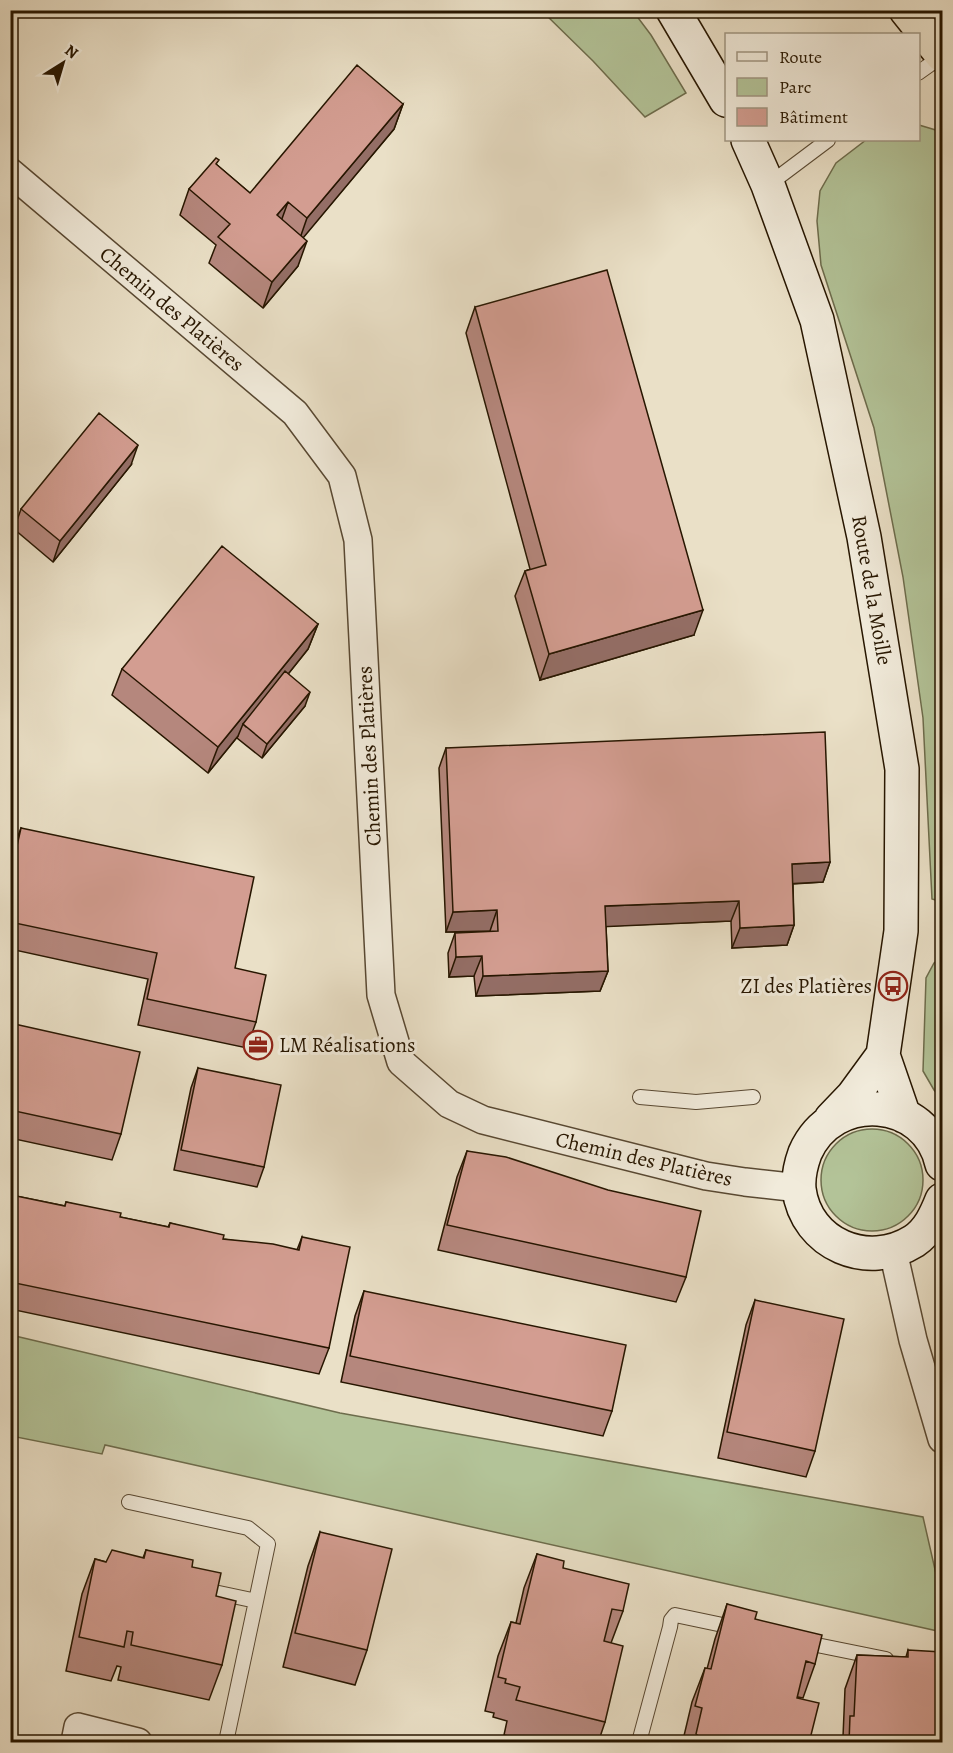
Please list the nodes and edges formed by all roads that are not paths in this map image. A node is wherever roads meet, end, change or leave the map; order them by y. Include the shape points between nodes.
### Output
1 (673, 10) edge
2 (906, 10) edge
3 (942, 56) edge
4 (920, 72) edge
5 (725, 98) edge
6 (748, 141) edge
7 (827, 141) edge
8 (10, 172) edge
9 (768, 185) junction
10 (883, 1055) junction
11 (640, 1097) dead end
12 (753, 1097) dead end
13 (904, 1116) junction
14 (828, 1123) junction
15 (942, 1164) edge
16 (799, 1188) junction
17 (942, 1200) edge
18 (893, 1251) junction
19 (942, 1439) edge
20 (129, 1502) dead end
21 (190, 1587) edge
22 (256, 1601) junction
23 (756, 1632) edge
24 (790, 1639) edge
25 (894, 1661) edge
26 (75, 1743) edge
27 (138, 1743) edge
28 (226, 1743) edge
29 (639, 1743) edge

1 - 5 street
2 - 3 highway
3 - 4 lane
6 - 9 street, Route de la Moille
7 - 9 lane
8 - 16 street, Chemin des Platières via 295,413 342,476 358,540 381,995 401,1062 449,1104 483,1120 706,1176
9 - 10 street, Route de la Moille via 817,320 864,537 902,769 901,931
10 - 13 street, Route de la Moille
10 - 14 street, Route de la Moille
11 - 12 lane via 696,1102
13 - 14 street via 866,1108
13 - 15 street via 932,1140
14 - 16 street, Route de la Moille via 811,1140 801,1164
16 - 18 street via 804,1209 831,1242 851,1251
17 - 18 street via 933,1222 915,1240
18 - 19 street via 913,1340
20 - 22 lane via 248,1528 268,1544
21 - 22 lane
22 - 28 lane
23 - 29 lane via 675,1615
24 - 25 lane
26 - 27 street via 78,1727

